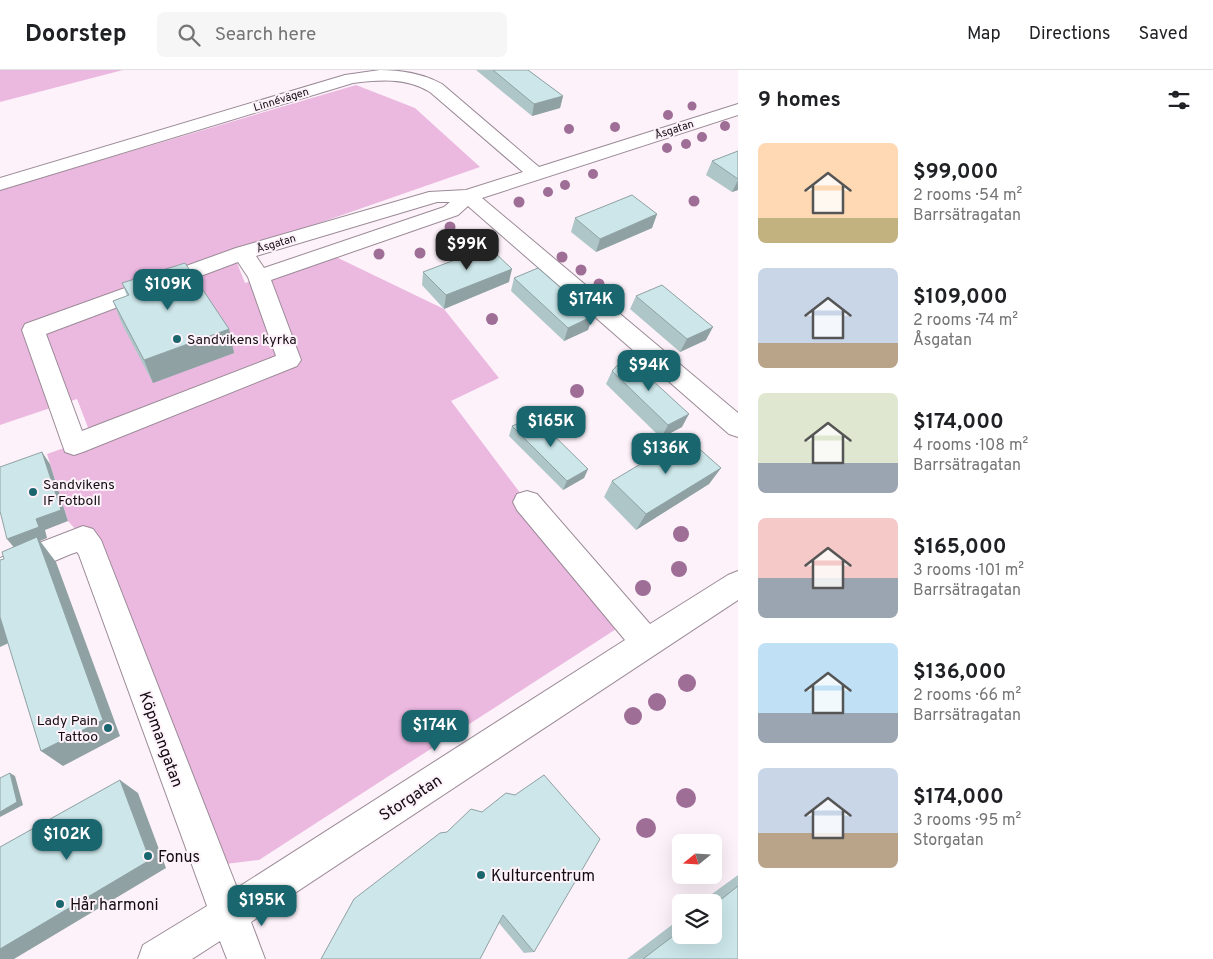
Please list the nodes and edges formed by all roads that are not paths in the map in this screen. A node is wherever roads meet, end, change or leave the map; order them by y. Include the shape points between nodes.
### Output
1 (738, 109) edge
2 (536, 174) junction
3 (0, 184) edge
4 (468, 196) junction
5 (357, 219) junction
6 (374, 238) junction
7 (243, 253) junction
8 (260, 277) junction
9 (738, 427) edge
10 (527, 502) dead end
11 (0, 571) edge
12 (738, 584) edge
13 (646, 642) junction
14 (229, 915) junction
15 (156, 959) edge
16 (246, 959) edge

1 - 2 street, Åsgatan
2 - 3 street, Linnévägen via 436,88 412,78 375,74 350,78
2 - 4 street, Åsgatan
4 - 5 street, Åsgatan via 436,196
4 - 6 street, Åsgatan via 451,211
4 - 9 street
5 - 6 street
5 - 7 street, Åsgatan
6 - 8 street, Åsgatan
7 - 8 street, Åsgatan
7 - 8 street via 33,330 74,445 289,360
10 - 13 street
11 - 14 street, Köpmangatan via 83,538 91,549
12 - 13 street, Storgatan
13 - 14 street, Storgatan
14 - 15 street, Storgatan
14 - 16 street, Köpmangatan

